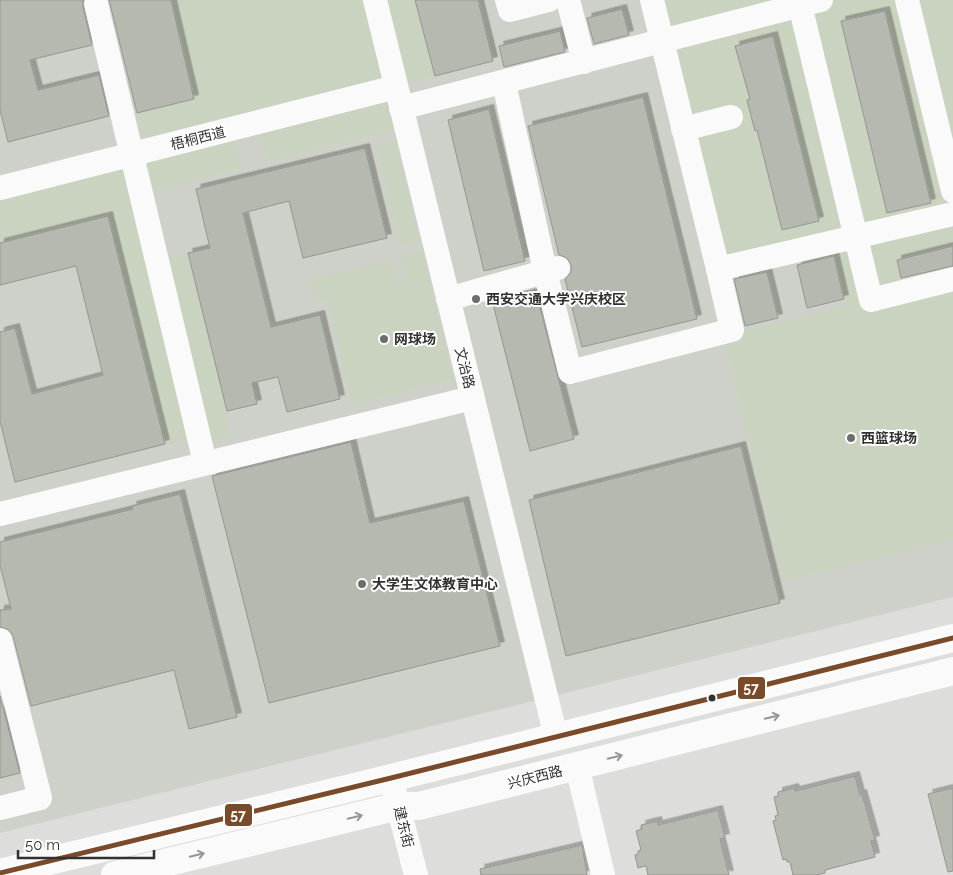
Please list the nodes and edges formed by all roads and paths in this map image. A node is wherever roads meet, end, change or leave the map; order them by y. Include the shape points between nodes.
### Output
1 (375, 0) edge
2 (507, 0) edge
3 (549, 0) edge
4 (568, 0) edge
5 (652, 0) edge
6 (907, 0) edge
7 (811, 3) edge
8 (96, 4) dead end
9 (662, 42) junction
10 (584, 62) junction
11 (504, 83) junction
12 (399, 98) junction
13 (731, 117) dead end
14 (683, 129) junction
15 (131, 155) junction
16 (0, 188) edge
17 (953, 191) edge
18 (953, 214) edge
19 (857, 237) junction
20 (551, 269) junction
21 (718, 269) junction
22 (953, 280) edge
23 (448, 299) junction
24 (472, 398) junction
25 (206, 463) junction
26 (0, 514) edge
27 (953, 638) edge
28 (0, 640) edge
29 (953, 671) edge
30 (556, 736) junction
31 (577, 766) junction
32 (391, 778) junction
33 (398, 806) junction
34 (0, 808) edge
35 (0, 873) edge
36 (115, 875) edge
37 (416, 875) edge
38 (603, 875) edge

1 - 12 street, 文治路
2 - 3 street via 510,10
4 - 10 street
5 - 9 street
6 - 17 street
7 - 9 street, 梧桐西道
7 - 19 street
8 - 15 street
9 - 10 street, 梧桐西道
9 - 14 street
10 - 11 street, 梧桐西道
11 - 12 street, 梧桐西道
11 - 20 street
12 - 15 street, 梧桐西道
12 - 23 street, 文治路
13 - 14 street
14 - 21 street
15 - 16 street, 梧桐西道
15 - 25 street
18 - 19 street
19 - 21 street
19 - 22 street via 871,300
20 - 21 street via 570,372 732,330
20 - 23 street
23 - 24 street, 文治路
24 - 25 street
24 - 30 street, 文治路
25 - 26 street
27 - 30 main road
28 - 34 street via 40,798
31 -> 29 main road, 兴庆西路
30 - 32 main road
31 - 33 main road, 兴庆西路 via 419,806
31 - 38 street
32 - 33 street, 建东街
32 - 35 main road
36 -> 33 main road, 兴庆西路
33 - 37 street, 建东街

